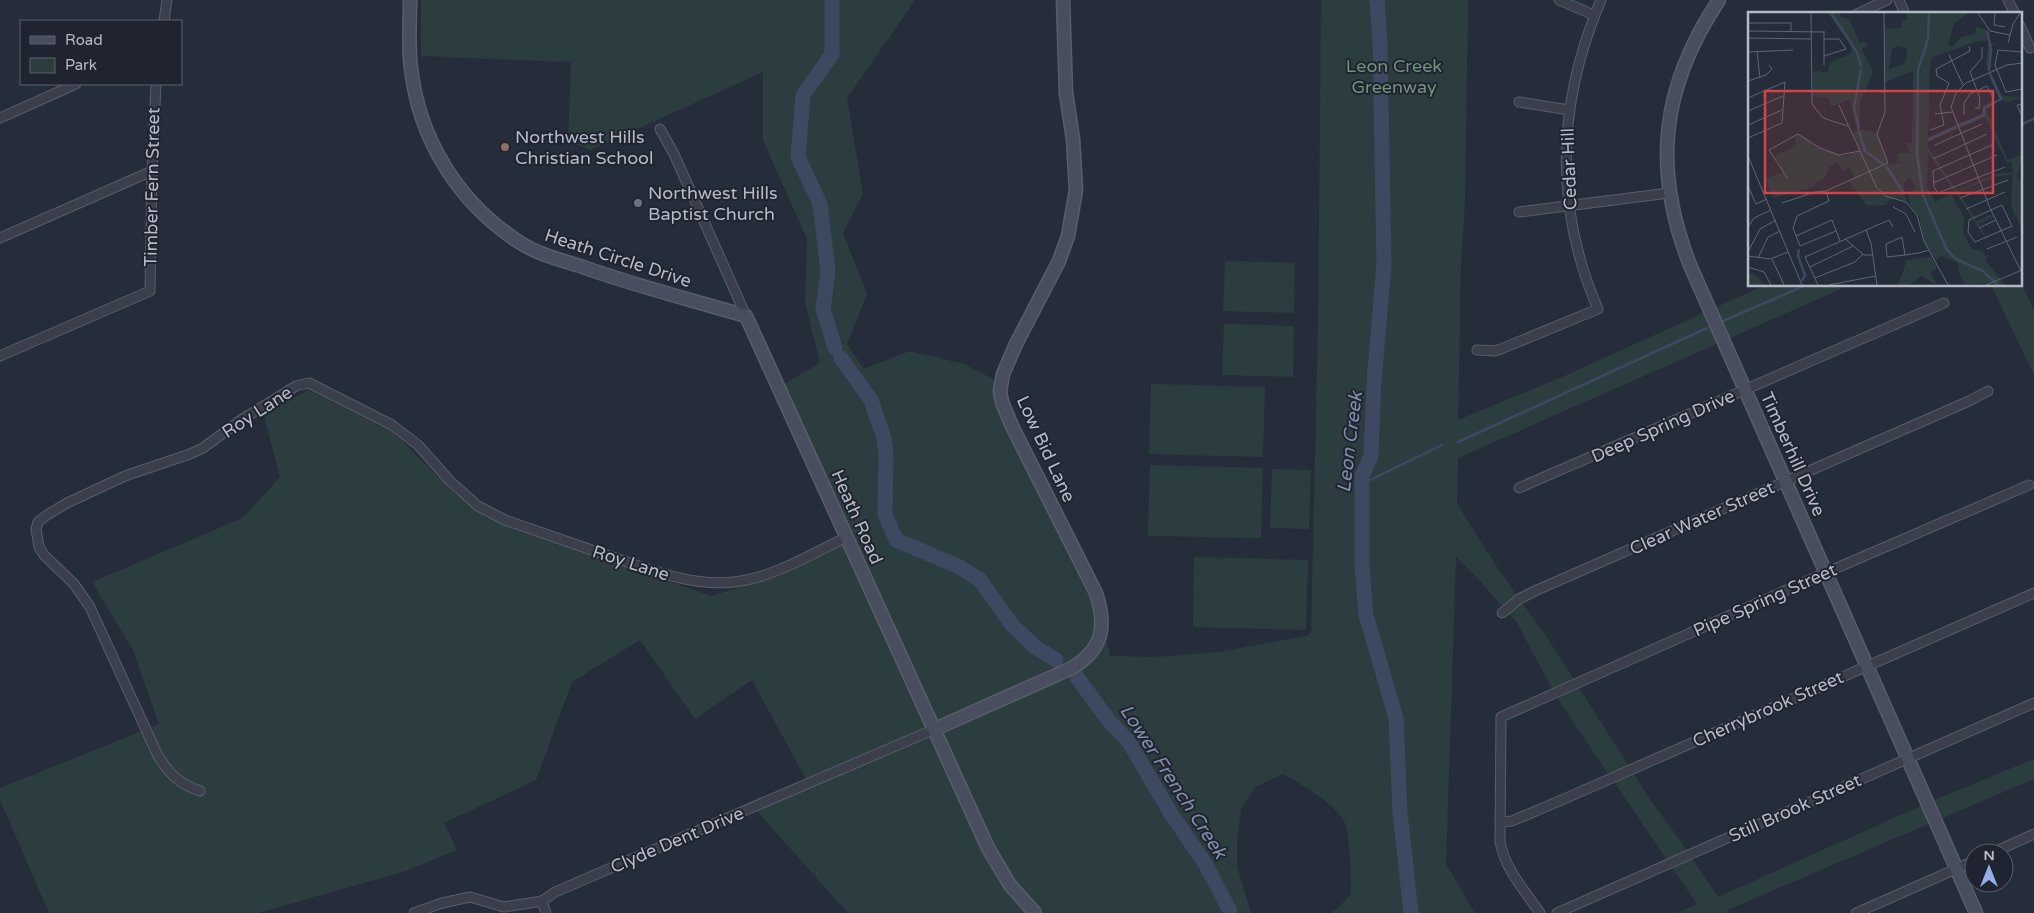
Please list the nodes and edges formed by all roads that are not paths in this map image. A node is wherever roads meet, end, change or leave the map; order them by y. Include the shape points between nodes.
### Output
1 (167, 0) edge
2 (410, 0) edge
3 (1064, 0) edge
4 (1559, 0) edge
5 (1600, 0) edge
6 (1719, 0) edge
7 (1888, 0) edge
8 (1899, 0) edge
9 (2008, 0) edge
10 (1861, 12) edge
11 (1904, 12) edge
12 (2014, 12) edge
13 (1594, 15) junction
14 (164, 20) edge
15 (2022, 30) edge
16 (2030, 48) dead end
17 (74, 85) edge
18 (156, 85) edge
19 (1519, 102) dead end
20 (1569, 110) junction
21 (0, 118) edge
22 (660, 129) dead end
23 (152, 171) junction
24 (1669, 193) junction
25 (1568, 206) junction
26 (1518, 212) dead end
27 (0, 238) edge
28 (1944, 303) dead end
29 (746, 316) junction
30 (1477, 350) dead end
31 (0, 356) edge
32 (1745, 390) junction
33 (1988, 391) dead end
34 (1786, 481) junction
35 (2029, 485) dead end
36 (1519, 488) dead end
37 (847, 537) junction
38 (1825, 573) junction
39 (2034, 592) edge
40 (1502, 613) dead end
41 (1867, 666) junction
42 (2034, 703) edge
43 (935, 729) junction
44 (1908, 759) junction
45 (200, 791) dead end
46 (1500, 822) junction
47 (2034, 834) edge
48 (2014, 843) edge
49 (1964, 865) edge
50 (1956, 869) junction
51 (542, 901) junction
52 (414, 913) edge
53 (546, 913) edge
54 (1035, 913) edge
55 (1540, 913) edge
56 (1557, 913) edge
57 (1856, 913) edge
58 (1976, 913) edge

1 - 14 street
2 - 29 street, Heath Circle Drive via 410,67 420,116 446,170 474,206 520,243 551,258
3 - 43 street, Low Bid Lane via 1066,93 1076,168 1073,213 1059,261 1016,344 1003,374 1000,391 1012,426 1096,593 1102,615 1101,634 1090,654 1072,668
4 - 13 street
5 - 13 street, Cedar Hill
6 - 24 street, Timberhill Drive via 1691,48 1674,97 1667,150
7 - 10 street
8 - 11 street
9 - 12 street
13 - 20 street, Cedar Hill via 1577,64
15 - 16 street
17 - 21 street
18 - 23 street, Timber Fern Street
19 - 20 street
20 - 25 street, Cedar Hill via 1565,158
22 - 29 street, Heath Road
23 - 27 street
23 - 31 street, Timber Fern Street via 150,291
24 - 25 street
24 - 32 street, Timberhill Drive via 1678,235
25 - 26 street
25 - 30 street, Cedar Hill via 1579,260 1598,309 1501,349
28 - 32 street, Deep Spring Drive
29 - 37 street, Heath Road
32 - 34 street, Timberhill Drive
32 - 36 street, Deep Spring Drive
33 - 34 street, Clear Water Street
34 - 38 street, Timberhill Drive
34 - 40 street, Clear Water Street via 1518,599
35 - 38 street, Pipe Spring Street
37 - 43 street, Heath Road
37 - 45 street, Roy Lane via 790,565 749,579 720,583 665,575 487,512 464,494 418,445 392,425 309,383 296,386 203,448 125,476 67,503 39,521 36,529 44,555 74,584 90,607 158,756 184,785
38 - 41 street, Timberhill Drive
38 - 46 street, Pipe Spring Street via 1501,717
39 - 41 street, Cherrybrook Street
41 - 44 street, Timberhill Drive
41 - 46 street, Cherrybrook Street via 1546,807 1512,821
42 - 44 street, Still Brook Street
43 - 51 street, Clyde Dent Drive via 563,889
43 - 54 street, Heath Road via 998,867
44 - 50 street, Timberhill Drive
44 - 56 street, Still Brook Street
46 - 55 street via 1500,841 1506,861
47 - 48 street
49 - 50 street
50 - 57 street
50 - 58 street, Timberhill Drive
51 - 52 street, Clyde Dent Drive via 504,907 470,897
51 - 53 street

